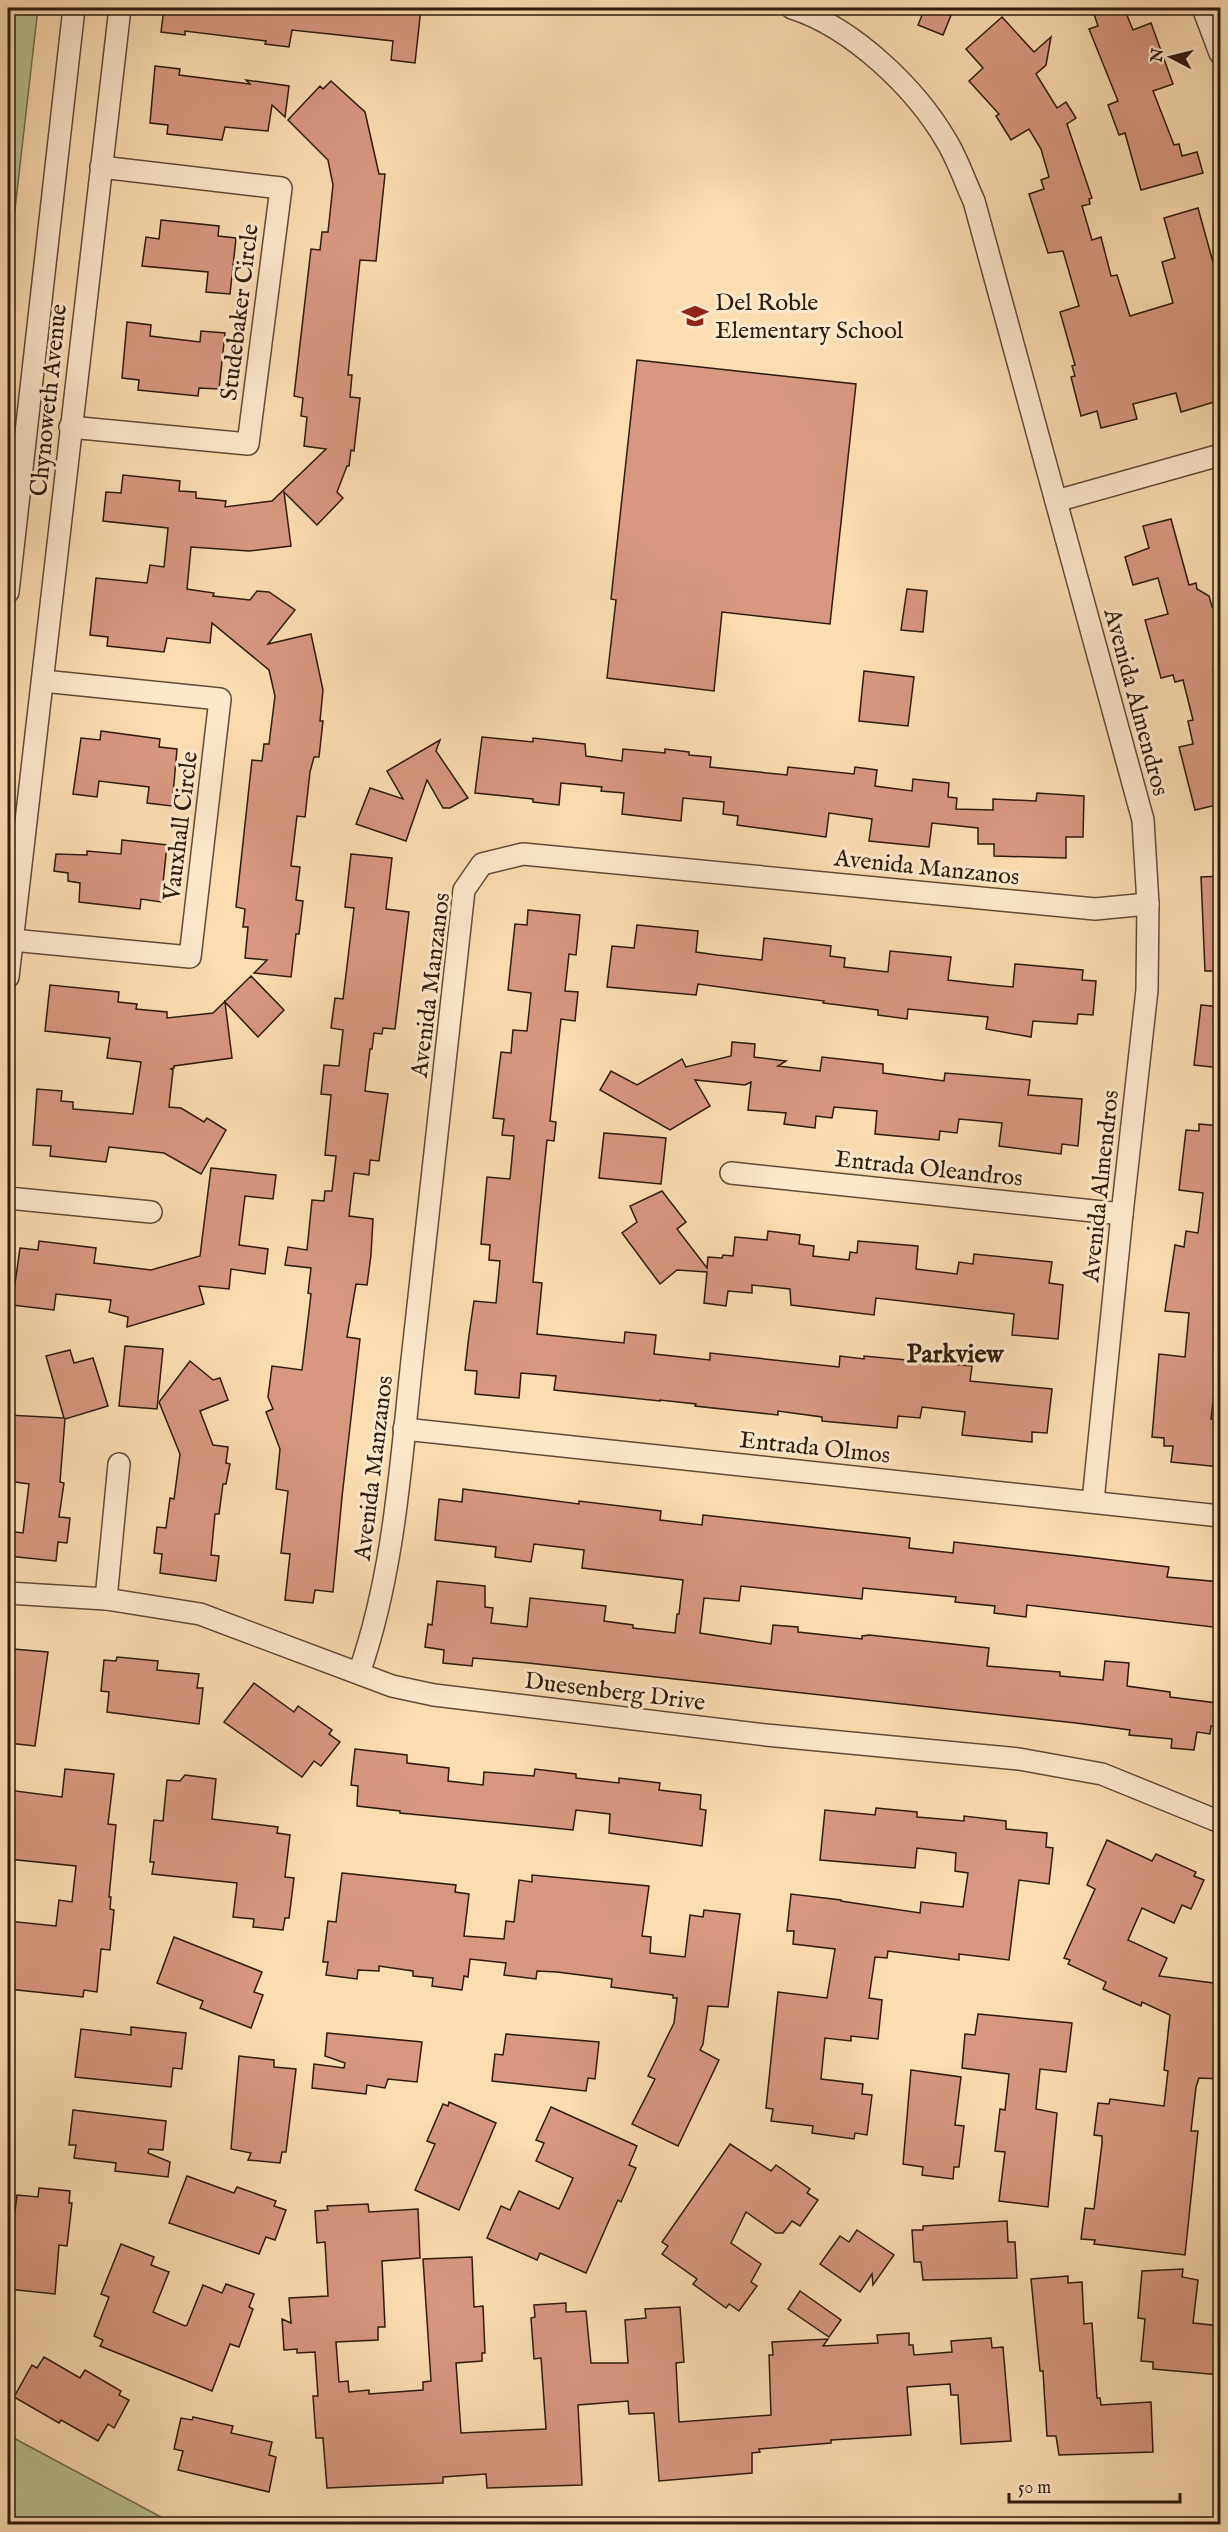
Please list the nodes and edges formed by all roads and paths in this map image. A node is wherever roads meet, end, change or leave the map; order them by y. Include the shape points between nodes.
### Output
1 (74, 8) edge
2 (120, 8) edge
3 (1203, 8) edge
4 (806, 10) edge
5 (1221, 53) edge
6 (101, 167) junction
7 (70, 427) junction
8 (1221, 455) edge
9 (1056, 501) junction
10 (8, 592) edge
11 (43, 681) junction
12 (1148, 904) junction
13 (12, 940) junction
14 (8, 977) edge
15 (731, 1173) dead end
16 (8, 1198) edge
17 (151, 1212) dead end
18 (1122, 1214) junction
19 (405, 1429) junction
20 (118, 1464) dead end
21 (1093, 1501) junction
22 (1221, 1516) edge
23 (8, 1593) edge
24 (106, 1599) junction
25 (359, 1672) junction
26 (1221, 1822) edge

1 - 10 street, Chynoweth Avenue
2 - 6 street, Chynoweth Avenue
3 - 5 street
4 - 9 street, Avenida Almendros via 868,50 908,88 947,142 974,201
6 - 7 street, Chynoweth Avenue
6 - 7 street, Studebaker Circle via 281,188 248,444
7 - 11 street, Chynoweth Avenue
8 - 9 street
9 - 12 street, Avenida Almendros via 1143,820
11 - 13 street, Chynoweth Avenue
11 - 13 street, Vauxhall Circle via 220,699 190,957
12 - 18 street, Avenida Almendros via 1147,990
12 - 19 street, Avenida Manzanos via 1095,909 523,854 482,864 464,890
13 - 14 street, Chynoweth Avenue
15 - 18 street, Entrada Oleandros
16 - 17 street
18 - 21 street, Avenida Almendros
19 - 21 street, Entrada Olmos
19 - 25 street, Avenida Manzanos via 384,1589
20 - 24 street
21 - 22 street, Entrada Olmos
23 - 24 street, Duesenberg Drive
24 - 25 street, Duesenberg Drive via 200,1614
25 - 26 street, Duesenberg Drive via 392,1686 434,1695 766,1735 1019,1759 1102,1774

